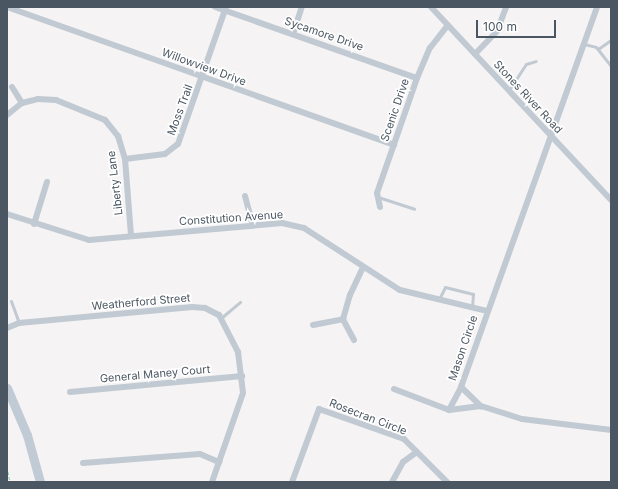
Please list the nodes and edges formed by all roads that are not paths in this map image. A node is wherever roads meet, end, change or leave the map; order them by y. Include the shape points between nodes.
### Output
1 (215, 7) edge
2 (302, 7) edge
3 (431, 7) edge
4 (506, 7) edge
5 (597, 7) edge
6 (7, 8) edge
7 (226, 9) edge
8 (448, 25) junction
9 (292, 34) junction
10 (611, 40) edge
11 (584, 44) junction
12 (598, 49) junction
13 (475, 54) junction
14 (536, 61) dead end
15 (611, 66) edge
16 (202, 77) junction
17 (417, 78) junction
18 (12, 87) dead end
19 (509, 90) junction
20 (22, 103) junction
21 (7, 115) edge
22 (550, 136) junction
23 (394, 145) junction
24 (125, 159) junction
25 (47, 182) dead end
26 (245, 196) dead end
27 (378, 197) junction
28 (611, 200) edge
29 (380, 207) dead end
30 (414, 209) dead end
31 (7, 214) edge
32 (34, 224) junction
33 (253, 225) junction
34 (131, 236) junction
35 (363, 267) junction
36 (439, 299) junction
37 (11, 301) dead end
38 (240, 302) dead end
39 (472, 307) junction
40 (487, 311) junction
41 (221, 318) junction
42 (343, 319) junction
43 (19, 323) junction
44 (313, 324) dead end
45 (7, 328) edge
46 (354, 340) dead end
47 (242, 376) junction
48 (461, 387) junction
49 (7, 388) edge
50 (394, 389) dead end
51 (70, 392) dead end
52 (481, 406) junction
53 (449, 410) junction
54 (611, 430) edge
55 (417, 452) junction
56 (219, 462) junction
57 (83, 463) dead end
58 (40, 482) edge
59 (212, 482) edge
60 (292, 482) edge
61 (392, 482) edge
62 (447, 482) edge

1 - 7 street, Sycamore Drive
2 - 9 street
3 - 8 street, Stones River Road
4 - 13 street via 497,31
5 - 11 street, Mason Circle
6 - 16 street, Willowview Drive
7 - 9 street, Sycamore Drive
7 - 16 street, Moss Trail
8 - 13 street, Stones River Road
8 - 17 street, Scenic Drive via 430,48
9 - 17 street, Sycamore Drive
10 - 12 lane
11 - 12 lane
11 - 22 street, Mason Circle
12 - 15 lane
13 - 19 street, Stones River Road
14 - 19 lane via 526,64
16 - 23 street, Willowview Drive
16 - 24 street, Moss Trail via 178,144 165,154
17 - 23 street, Scenic Drive
18 - 20 street
19 - 22 street, Stones River Road
20 - 21 street, Liberty Lane
20 - 24 street, Liberty Lane via 38,99 56,100 105,120 118,136
22 - 28 street, Stones River Road
22 - 40 street, Mason Circle
23 - 27 street, Scenic Drive
24 - 34 street, Liberty Lane
25 - 32 street
26 - 33 street
27 - 29 street, Scenic Drive
27 - 30 lane
31 - 32 street, Constitution Avenue
32 - 34 street, Constitution Avenue via 89,240
33 - 34 street, Constitution Avenue
33 - 35 street, Constitution Avenue via 282,223 304,228
35 - 36 street, Constitution Avenue via 400,290
35 - 42 street via 350,295
36 - 39 street, Constitution Avenue
36 - 39 lane via 445,287 473,294
37 - 43 lane
38 - 41 lane
39 - 40 street, Constitution Avenue
40 - 48 street, Mason Circle
41 - 43 street, Weatherford Street via 205,308 192,307
41 - 47 street via 238,352
42 - 44 street
42 - 46 street
43 - 45 street, Weatherford Street
47 - 51 street, General Maney Court
47 - 56 street via 243,393
48 - 52 street
48 - 53 street, Mason Circle
49 - 58 main road via 27,435
50 - 53 street
52 - 53 street
52 - 54 street via 522,419
55 - 60 street, Rosecran Circle via 404,439 320,409
55 - 61 street via 403,462
55 - 62 street, Rosecran Circle
56 - 57 street via 200,454
56 - 59 street

